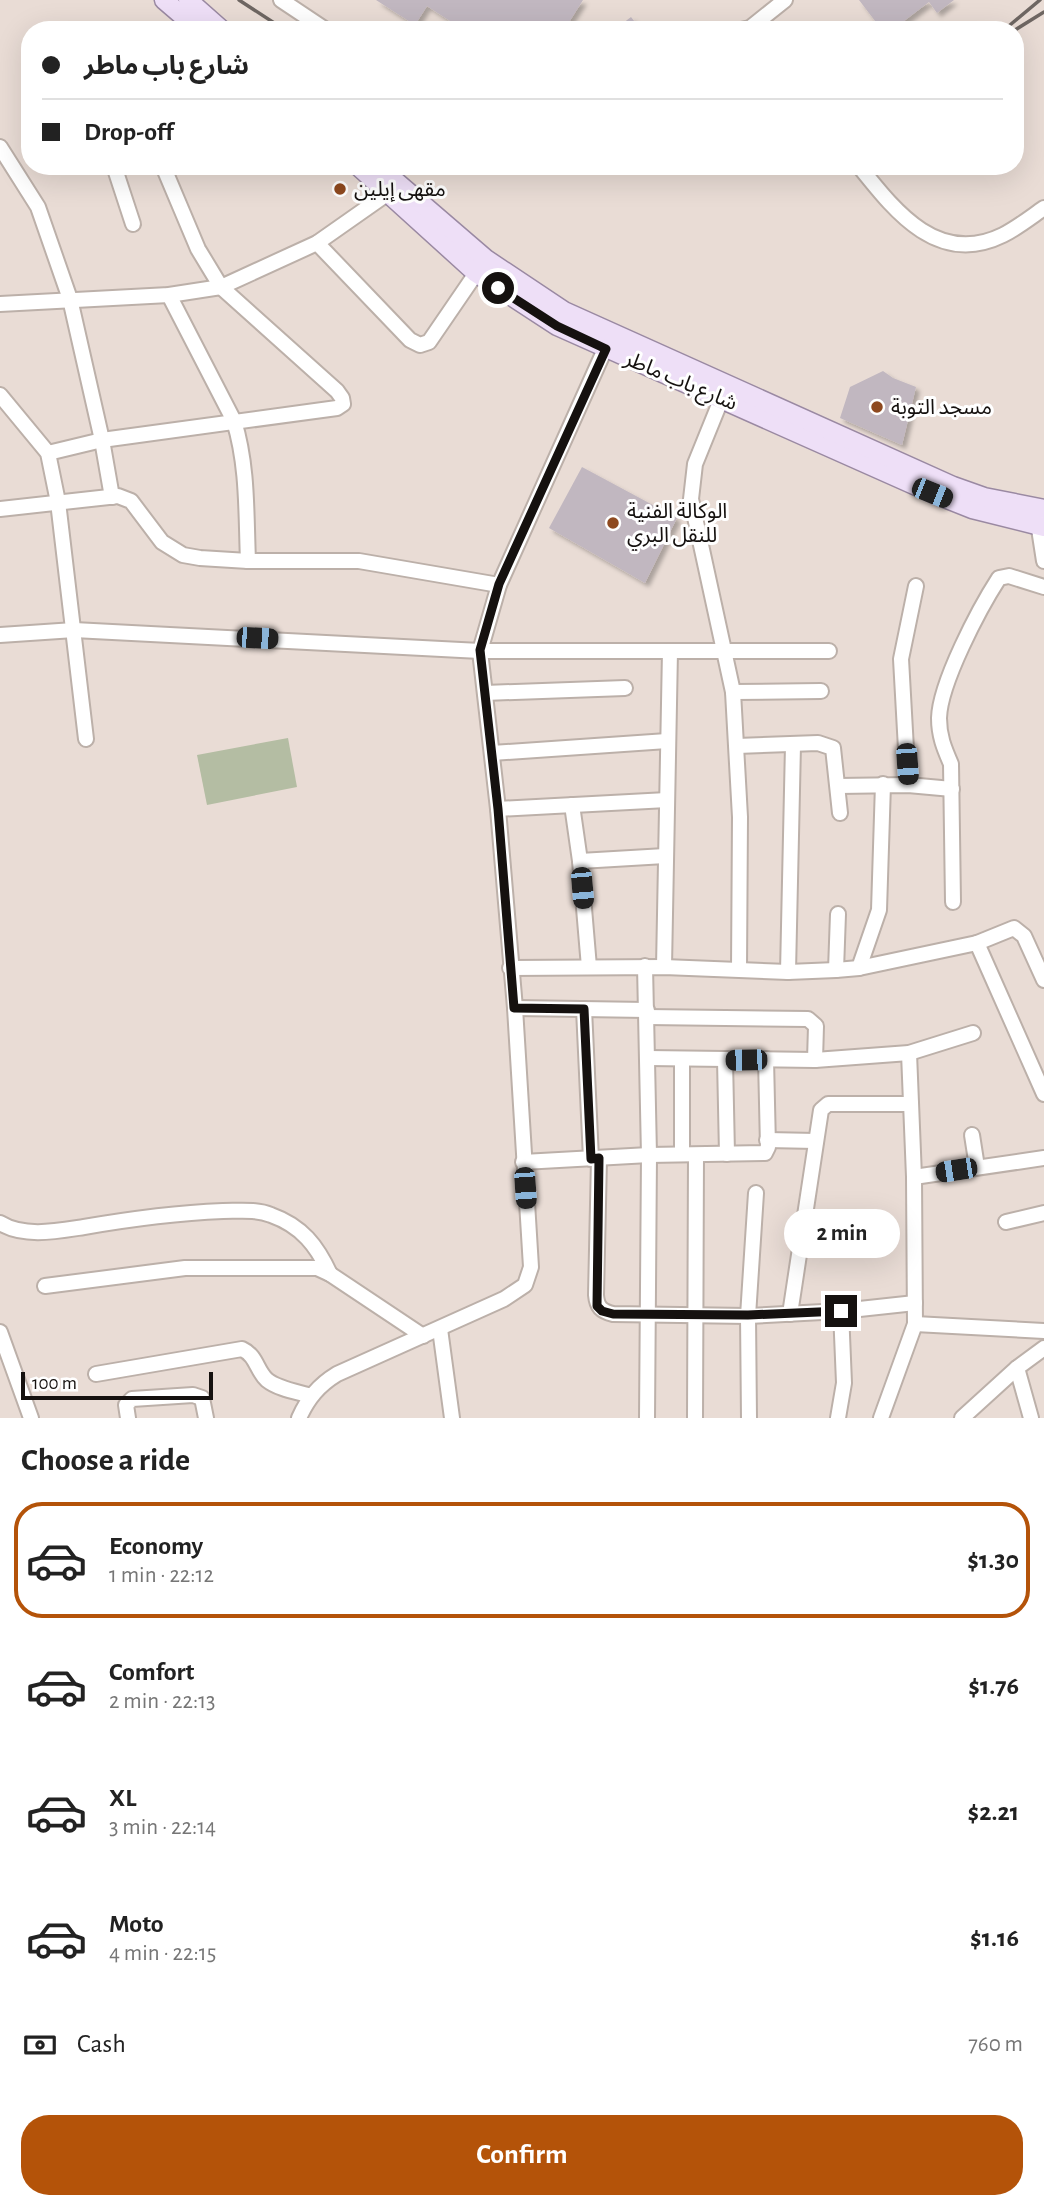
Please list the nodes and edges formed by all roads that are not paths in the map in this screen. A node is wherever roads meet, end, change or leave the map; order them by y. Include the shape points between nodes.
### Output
1 (164, 0) edge
2 (188, 0) edge
3 (281, 0) edge
4 (785, 0) edge
5 (188, 21) edge
6 (212, 21) edge
7 (312, 21) edge
8 (758, 21) edge
9 (0, 147) edge
10 (117, 175) edge
11 (167, 175) edge
12 (372, 175) edge
13 (384, 175) edge
14 (866, 175) edge
15 (394, 189) junction
16 (1044, 208) edge
17 (133, 224) dead end
18 (317, 243) junction
19 (481, 266) junction
20 (221, 288) junction
21 (169, 295) junction
22 (70, 299) junction
23 (0, 304) edge
24 (609, 342) junction
25 (724, 392) junction
26 (0, 395) edge
27 (234, 421) junction
28 (102, 440) junction
29 (48, 453) junction
30 (111, 496) junction
31 (58, 502) junction
32 (1040, 508) edge
33 (0, 509) edge
34 (1041, 527) edge
35 (248, 561) junction
36 (1044, 561) edge
37 (499, 584) junction
38 (916, 586) dead end
39 (1044, 587) edge
40 (74, 630) junction
41 (0, 635) edge
42 (480, 650) junction
43 (670, 651) junction
44 (723, 651) junction
45 (829, 651) dead end
46 (625, 688) dead end
47 (821, 691) dead end
48 (733, 692) junction
49 (485, 693) junction
50 (86, 739) dead end
51 (667, 741) junction
52 (793, 745) junction
53 (737, 746) junction
54 (492, 753) junction
55 (884, 784) junction
56 (908, 785) junction
57 (838, 786) junction
58 (952, 789) junction
59 (667, 800) junction
60 (572, 805) junction
61 (498, 809) junction
62 (839, 813) dead end
63 (665, 856) junction
64 (580, 861) junction
65 (953, 902) dead end
66 (838, 915) dead end
67 (977, 943) junction
68 (645, 966) junction
69 (589, 967) junction
70 (664, 967) junction
71 (510, 968) junction
72 (859, 968) junction
73 (739, 970) junction
74 (836, 970) junction
75 (788, 972) junction
76 (1044, 980) edge
77 (514, 1008) junction
78 (584, 1009) junction
79 (647, 1014) junction
80 (973, 1033) dead end
81 (909, 1053) junction
82 (648, 1058) junction
83 (682, 1059) junction
84 (766, 1059) junction
85 (725, 1060) junction
86 (815, 1060) junction
87 (1044, 1094) edge
88 (911, 1104) junction
89 (972, 1135) dead end
90 (767, 1140) junction
91 (816, 1141) junction
92 (689, 1154) junction
93 (727, 1154) junction
94 (649, 1155) junction
95 (1044, 1158) edge
96 (595, 1159) junction
97 (523, 1162) junction
98 (977, 1167) junction
99 (914, 1177) junction
100 (756, 1193) dead end
101 (1044, 1213) edge
102 (1006, 1222) dead end
103 (0, 1223) edge
104 (330, 1274) junction
105 (45, 1286) dead end
106 (915, 1303) junction
107 (841, 1311) junction
108 (648, 1314) junction
109 (694, 1314) junction
110 (790, 1314) junction
111 (748, 1315) junction
112 (915, 1324) junction
113 (440, 1329) junction
114 (1044, 1331) edge
115 (0, 1332) edge
116 (423, 1336) junction
117 (1044, 1348) edge
118 (1017, 1368) junction
119 (96, 1374) dead end
120 (311, 1396) junction
121 (978, 1403) junction
122 (31, 1418) edge
123 (128, 1418) edge
124 (205, 1418) edge
125 (299, 1418) edge
126 (452, 1418) edge
127 (647, 1418) edge
128 (695, 1418) edge
129 (749, 1418) edge
130 (838, 1418) edge
131 (881, 1418) edge
132 (962, 1418) edge
133 (982, 1418) edge
134 (1031, 1418) edge

1 - 5 main road
2 - 6 main road
3 - 7 street
4 - 8 street
9 - 22 street via 38,207
10 - 17 street
11 - 20 street via 198,249
12 - 15 main road, شارع باب ماطر
13 - 15 main road, شارع باب ماطر
14 - 16 street via 910,223 937,239 956,243 1003,235
15 - 18 street
15 - 19 main road, شارع باب ماطر
18 - 19 street via 420,345 429,342
18 - 20 street
19 - 24 main road, شارع باب ماطر via 564,311
20 - 21 street
20 - 27 street via 343,401 337,408
21 - 22 street
21 - 27 street
22 - 23 street
22 - 28 street
24 - 25 main road, شارع باب ماطر
24 - 37 street
25 - 32 main road, شارع باب ماطر via 984,498
25 - 34 main road, شارع باب ماطر via 932,493
25 - 44 street via 695,464 691,499
26 - 29 street
27 - 28 street
27 - 35 street via 243,461
28 - 29 street
28 - 30 street
29 - 31 street
30 - 31 street
30 - 35 street via 131,501 162,542 183,555
31 - 33 street
31 - 40 street
32 - 34 street
34 - 36 street
35 - 37 street via 359,561
37 - 42 street
38 - 56 street via 901,659
39 - 58 street via 1001,576 980,609 940,703 941,738 951,764
40 - 41 street
40 - 42 street
40 - 50 street
42 - 43 street
42 - 49 street
43 - 44 street
43 - 51 street
44 - 45 street
44 - 48 street
46 - 49 street
47 - 48 street
48 - 53 street
49 - 54 street
51 - 54 street
51 - 59 street
52 - 53 street
52 - 57 street via 818,743 834,748
52 - 75 street
53 - 73 street
54 - 61 street
55 - 56 street
55 - 57 street
55 - 72 street via 879,911
56 - 58 street
57 - 62 street
58 - 65 street
59 - 60 street
59 - 63 street
60 - 61 street
60 - 64 street
61 - 71 street
63 - 64 street
63 - 70 street
64 - 69 street
66 - 74 street
67 - 72 street
67 - 76 street via 1018,929
67 - 87 street
68 - 69 street
68 - 70 street
68 - 79 street
69 - 71 street
70 - 73 street
71 - 77 street
72 - 74 street
73 - 75 street
74 - 75 street
77 - 78 street
77 - 97 street
78 - 79 street
78 - 96 street
79 - 82 street
79 - 86 street via 808,1019 816,1026
80 - 81 street
81 - 86 street
81 - 88 street
82 - 83 street
82 - 94 street
83 - 85 street
83 - 92 street
84 - 85 street
84 - 86 street
84 - 90 street
85 - 93 street
88 - 91 street via 828,1104 820,1113
88 - 99 street
89 - 98 street
90 - 91 street
90 - 93 street via 765,1153
91 - 110 street
92 - 93 street
92 - 94 street
92 - 109 street
94 - 96 street
94 - 108 street
95 - 98 street
96 - 97 street
96 - 108 street via 597,1306 613,1314
97 - 113 street via 531,1267 524,1285
98 - 99 street
99 - 106 street
100 - 111 street
101 - 102 street
103 - 104 street via 9,1229 38,1231 189,1212 264,1213 311,1241
104 - 105 street via 302,1267 185,1268
104 - 116 street
106 - 107 street
106 - 112 street
107 - 110 street
107 - 130 street via 844,1383
108 - 109 street
108 - 127 street
109 - 111 street
109 - 128 street
110 - 111 street
111 - 129 street
112 - 114 street
112 - 131 street
113 - 116 street
113 - 126 street
115 - 122 street
116 - 120 street via 337,1374
117 - 118 street
118 - 121 street
118 - 134 street
119 - 120 street via 242,1349 253,1356 272,1383
120 - 125 street
121 - 132 street
121 - 133 street
123 - 124 street via 127,1405 132,1399 193,1395 205,1402

